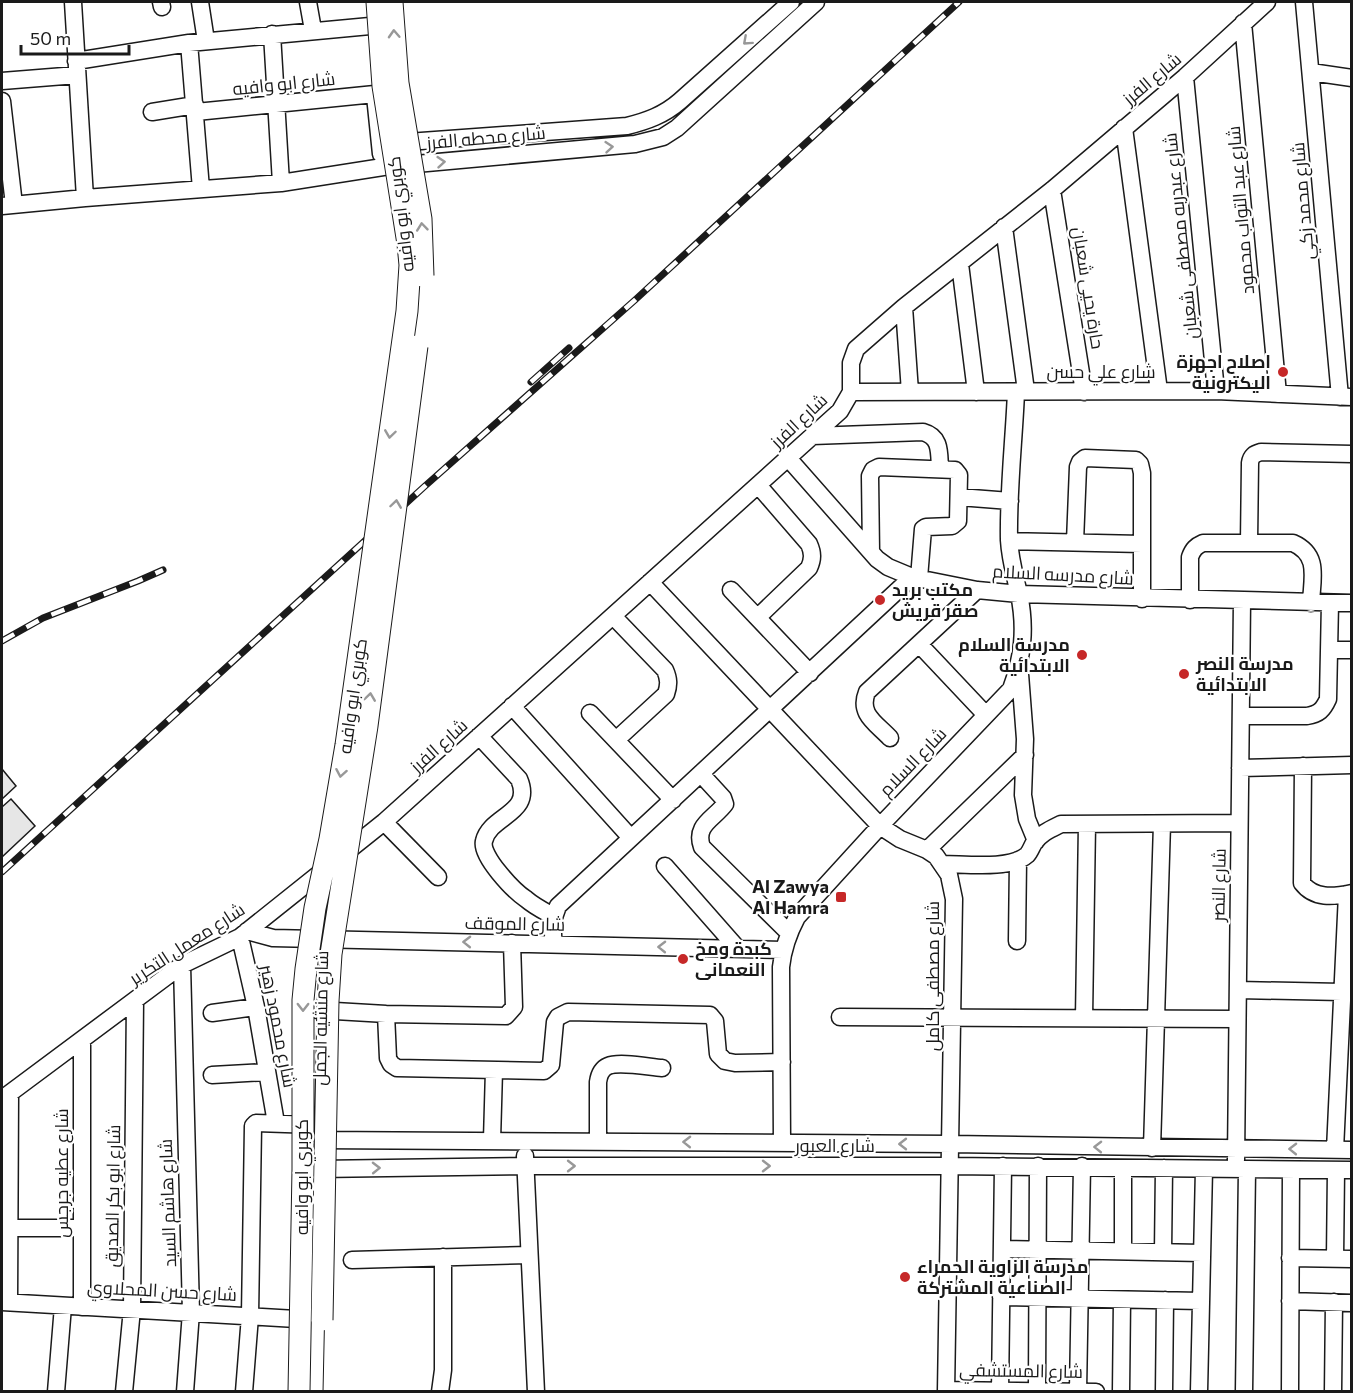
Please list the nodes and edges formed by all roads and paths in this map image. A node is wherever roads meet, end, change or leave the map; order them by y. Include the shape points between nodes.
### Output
1 (73, 2) edge
2 (200, 2) edge
3 (308, 2) edge
4 (368, 2) edge
5 (377, 2) edge
6 (392, 2) edge
7 (791, 2) edge
8 (1267, 2) edge
9 (1304, 2) edge
10 (811, 3) edge
11 (1244, 23) junction
12 (370, 26) junction
13 (313, 30) junction
14 (272, 34) junction
15 (198, 42) junction
16 (77, 68) junction
17 (1311, 72) junction
18 (1185, 77) junction
19 (1352, 78) edge
20 (2, 81) edge
21 (375, 94) junction
22 (2, 101) edge
23 (277, 105) junction
24 (195, 108) junction
25 (152, 112) dead end
26 (1124, 128) junction
27 (571, 130) junction
28 (380, 144) junction
29 (572, 150) junction
30 (383, 167) junction
31 (281, 183) junction
32 (201, 189) junction
33 (1052, 190) junction
34 (85, 198) junction
35 (8, 206) edge
36 (1004, 227) junction
37 (960, 264) junction
38 (904, 307) junction
39 (1021, 391) junction
40 (1159, 391) junction
41 (1216, 391) junction
42 (851, 392) junction
43 (910, 392) junction
44 (976, 392) junction
45 (1084, 392) junction
46 (1278, 394) junction
47 (1346, 397) edge
48 (812, 436) junction
49 (1352, 454) edge
50 (788, 458) junction
51 (940, 469) junction
52 (758, 485) junction
53 (960, 496) junction
54 (1010, 501) junction
55 (1009, 541) junction
56 (1075, 542) junction
57 (1249, 543) junction
58 (1142, 544) junction
59 (871, 552) junction
60 (916, 578) junction
61 (651, 582) junction
62 (731, 590) dead end
63 (977, 590) junction
64 (1019, 594) junction
65 (1142, 599) junction
66 (1190, 600) junction
67 (1242, 601) junction
68 (1311, 603) junction
69 (1330, 603) junction
70 (1352, 603) edge
71 (612, 616) junction
72 (758, 617) junction
73 (919, 644) junction
74 (1329, 650) junction
75 (1352, 650) edge
76 (1019, 667) junction
77 (810, 673) junction
78 (512, 706) junction
79 (771, 709) junction
80 (590, 713) dead end
81 (986, 715) junction
82 (1241, 716) junction
83 (479, 736) junction
84 (890, 738) dead end
85 (616, 740) junction
86 (1025, 755) junction
87 (1352, 765) edge
88 (1303, 766) junction
89 (1240, 768) junction
90 (701, 774) junction
91 (673, 800) junction
92 (384, 822) junction
93 (1239, 823) junction
94 (1087, 824) junction
95 (1162, 824) junction
96 (880, 826) junction
97 (631, 838) junction
98 (1036, 841) junction
99 (927, 850) junction
100 (1018, 860) junction
101 (333, 861) junction
102 (944, 864) junction
103 (666, 866) dead end
104 (438, 877) dead end
105 (1349, 894) edge
106 (553, 916) junction
107 (789, 933) junction
108 (243, 934) junction
109 (322, 939) junction
110 (1017, 941) dead end
111 (512, 943) junction
112 (554, 944) junction
113 (738, 949) junction
114 (783, 950) junction
115 (182, 965) junction
116 (1238, 990) junction
117 (135, 1000) junction
118 (1345, 1002) edge
119 (256, 1007) junction
120 (318, 1010) junction
121 (212, 1013) dead end
122 (386, 1014) junction
123 (840, 1017) dead end
124 (953, 1017) junction
125 (1084, 1018) junction
126 (1156, 1018) junction
127 (1237, 1019) junction
128 (82, 1040) junction
129 (782, 1062) junction
130 (662, 1068) dead end
131 (494, 1070) junction
132 (267, 1072) junction
133 (212, 1075) dead end
134 (6, 1096) edge
135 (276, 1123) junction
136 (319, 1132) junction
137 (492, 1140) junction
138 (598, 1140) junction
139 (524, 1141) junction
140 (782, 1143) junction
141 (951, 1144) junction
142 (1152, 1148) junction
143 (1236, 1149) junction
144 (1343, 1150) edge
145 (525, 1166) junction
146 (950, 1166) junction
147 (1002, 1166) junction
148 (1038, 1166) junction
149 (1082, 1166) junction
150 (1123, 1168) junction
151 (1164, 1168) junction
152 (318, 1169) junction
153 (1204, 1169) junction
154 (1241, 1170) junction
155 (1291, 1170) junction
156 (1344, 1170) edge
157 (10, 1228) junction
158 (81, 1228) junction
159 (1002, 1249) junction
160 (1038, 1250) junction
161 (1080, 1250) junction
162 (1123, 1251) junction
163 (1163, 1252) junction
164 (1202, 1253) junction
165 (529, 1255) junction
166 (443, 1257) junction
167 (1290, 1258) junction
168 (1343, 1258) edge
169 (352, 1260) dead end
170 (1001, 1298) junction
171 (1037, 1298) junction
172 (1080, 1299) junction
173 (1122, 1300) junction
174 (1165, 1300) junction
175 (1201, 1301) junction
176 (1290, 1301) junction
177 (5, 1302) edge
178 (1334, 1302) junction
179 (1352, 1303) edge
180 (63, 1306) junction
181 (82, 1307) junction
182 (132, 1309) junction
183 (191, 1312) junction
184 (250, 1316) junction
185 (318, 1320) junction
186 (946, 1391) edge
187 (1000, 1391) edge
188 (1036, 1391) edge
189 (1078, 1391) edge
190 (56, 1392) edge
191 (124, 1392) edge
192 (185, 1392) edge
193 (244, 1392) edge
194 (299, 1392) edge
195 (312, 1392) edge
196 (323, 1392) edge
197 (440, 1392) edge
198 (536, 1392) edge
199 (1096, 1392) edge
200 (1121, 1392) edge
201 (1164, 1392) edge
202 (1199, 1392) edge
203 (1244, 1392) edge
204 (1290, 1392) edge
205 (1333, 1392) edge

1 - 16 street
2 - 15 street
3 - 13 street
4 - 12 street
5 -> 194 main road, كوبري ابو وافيه, bridge via 383,86 408,244 409,287 346,745 306,969
185 -> 6 main road, كوبري ابو وافيه, bridge via 331,954 367,726 423,290 421,219 398,82
7 -> 27 street, شارع محطه الفرز via 670,110 627,126
8 - 11 street, شارع الفرز
9 - 17 street, شارع محمد زكي
29 -> 10 street, شارع محطه الفرز via 663,137
11 - 18 street, شارع الفرز
11 - 46 street, شارع عبد التواب محمود
12 - 13 street
12 - 21 street
13 - 14 street
14 - 15 street
14 - 23 street
15 - 16 street
15 - 24 street
16 - 20 street
16 - 34 street
17 - 19 street
17 - 47 street, شارع محمد زكي
18 - 26 street, شارع الفرز
18 - 41 street, شارع عبدربه مصطفى شعبان
21 - 23 street, شارع ابو وافيه
21 - 28 street
22 - 35 street
23 - 24 street, شارع ابو وافيه
23 - 31 street
24 - 25 street, شارع ابو وافيه
24 - 32 street
26 - 33 street, شارع الفرز
26 - 40 street
27 - 28 street, شارع محطه الفرز
27 - 29 street
28 - 30 street
30 -> 29 street, شارع محطه الفرز
30 - 31 street, شارع محطه الفرز
31 - 32 street, شارع محطه الفرز
32 - 34 street, شارع محطه الفرز
33 - 36 street, شارع الفرز
33 - 45 street, حارة يحيى شعبان
34 - 35 street, شارع محطه الفرز
36 - 37 street, شارع الفرز
36 - 39 street, شارع السلام
37 - 38 street, شارع الفرز
37 - 44 street
38 - 42 street, شارع الفرز via 856,349 851,363
38 - 43 street
39 - 44 street, شارع علي حسن
39 - 45 street, شارع علي حسن
39 - 54 street, شارع السلام
40 - 41 street, شارع علي حسن
40 - 45 street, شارع علي حسن
41 - 46 street, شارع علي حسن
42 - 43 street, شارع علي حسن
42 - 48 street, شارع الفرز via 840,411
43 - 44 street, شارع علي حسن
46 - 47 street, شارع علي حسن
48 - 50 street, شارع الفرز
48 - 51 street via 923,432 936,439
49 - 57 street via 1255,453 1250,463
50 - 52 street, شارع الفرز
50 - 59 street, شارع مدرسه السلام
51 - 53 street via 958,472
51 - 59 street via 873,470
52 - 61 street, شارع الفرز
52 - 72 street via 809,544 812,560 809,568
53 - 54 street
53 - 60 street via 956,524 923,529
54 - 55 street, شارع السلام
55 - 56 street
55 - 64 street, شارع السلام
56 - 58 street
56 - 58 street via 1080,462 1085,458 1130,458 1140,464 1142,473
57 - 66 street via 1197,545 1190,557
57 - 68 street via 1293,543 1303,547 1312,566
58 - 65 street
59 - 60 street, شارع مدرسه السلام via 888,567
60 - 63 street, شارع مدرسه السلام
60 - 77 street
61 - 71 street, شارع الفرز
61 - 79 street
62 - 72 street
63 - 64 street, شارع مدرسه السلام
63 - 73 street
64 - 65 street, شارع مدرسه السلام
64 - 76 street, شارع السلام via 1023,644
65 - 66 street, شارع مدرسه السلام
66 - 67 street, شارع مدرسه السلام
67 - 68 street, شارع مدرسه السلام
67 - 82 street, شارع النصر
68 - 69 street, شارع مدرسه السلام
69 - 70 street, شارع مدرسه السلام
69 - 74 street
71 - 78 street, شارع الفرز
71 - 85 street via 665,670 669,686 666,694
72 - 77 street
73 - 81 street
73 - 84 street via 867,692 863,701 865,711
74 - 75 street
74 - 82 street via 1328,699 1317,714
76 - 81 street, شارع السلام via 1011,689
76 - 86 street
77 - 79 street
78 - 83 street, شارع الفرز
78 - 97 street
79 - 90 street
79 - 96 street
80 - 85 street
81 - 96 street, شارع السلام
82 - 89 street, شارع النصر
83 - 92 street, شارع الفرز
83 - 106 street via 519,779 523,795 520,804 488,833 483,850 523,898
85 - 91 street
86 - 98 street via 1023,795
86 - 99 street
87 - 88 street
88 - 89 street
88 - 105 street via 1302,883 1308,892 1318,896
89 - 93 street, شارع النصر
90 - 91 street
90 - 107 street via 725,804 701,827 702,847
91 - 97 street
92 - 101 street, شارع الفرز
92 - 104 street
93 - 95 street
93 - 116 street, شارع النصر
94 - 95 street
94 - 98 street via 1061,824
94 - 125 street
95 - 126 street
96 - 99 street
96 - 107 street, شارع السلام via 797,917
97 - 106 street via 558,906
98 - 100 street via 1027,855
99 - 102 street
100 - 102 street via 1004,864
100 - 110 street
101 - 108 street, شارع معمل التكرير
101 - 109 main road, شارع منشيه الجمل
102 - 124 street, شارع مصطفى كامل via 954,899
103 - 113 street
105 - 118 street
106 - 112 street
107 - 114 street, شارع السلام
108 - 109 street, شارع الموقف
108 - 115 street, شارع معمل التكرير
108 - 119 street, شارع محمود زهير
111 -> 109 street, شارع الموقف
109 - 120 main road, شارع منشيه الجمل
111 - 112 street, شارع الموقف
111 - 122 street via 514,1007 506,1016
113 -> 112 street, شارع الموقف
113 - 114 street, شارع الموقف
114 - 129 street, شارع السلام
115 - 117 street, شارع معمل التكرير
115 - 183 street, شارع هاشم السيد
116 - 118 street
116 - 127 street, شارع النصر
117 - 128 street, شارع معمل التكرير
117 - 182 street, شارع ابو بكر الصديق
118 - 144 street
119 - 121 street
119 - 132 street, شارع محمود زهير
120 - 122 street
120 - 136 main road, شارع منشيه الجمل
122 - 131 street via 388,1058 397,1068
123 - 124 street
124 - 125 street
124 - 141 street, شارع مصطفى كامل
125 - 126 street
126 - 127 street
126 - 142 street
127 - 143 street, شارع النصر
128 - 134 street, شارع معمل التكرير
128 - 158 street, شارع عطيه جرجس
129 - 131 street via 725,1062 718,1054 715,1021 710,1015 568,1012 555,1022 548,1068 539,1072
129 - 140 street, شارع السلام
130 - 138 street via 606,1066 598,1082
131 - 137 street
132 - 133 street
132 - 135 street, شارع محمود زهير
134 - 157 street
135 - 136 street, شارع العبور
135 - 184 street via 256,1123 252,1129
136 - 137 street, شارع العبور
136 - 152 main road, شارع منشيه الجمل
137 - 139 street, شارع العبور
138 - 139 street, شارع العبور
140 -> 138 street, شارع العبور
139 - 145 street
141 -> 140 street, شارع العبور
142 -> 141 street, شارع العبور
141 - 146 street, شارع مصطفى كامل
142 - 143 street, شارع العبور
144 -> 143 street, شارع العبور
143 - 154 street, شارع النصر
145 -> 146 street, شارع العبور
152 -> 145 street, شارع العبور
145 - 165 street
146 - 147 street, شارع العبور
146 - 186 street, شارع مصطفى كامل
147 - 148 street, شارع العبور
147 - 159 street
148 - 149 street, شارع العبور
148 - 160 street
149 - 150 street, شارع العبور
149 - 161 street
150 - 151 street, شارع العبور
150 - 162 street
151 - 153 street, شارع العبور
151 - 163 street
152 - 185 main road, شارع منشيه الجمل
153 - 154 street, شارع العبور
153 - 164 street
154 - 155 street, شارع العبور
154 - 203 street, شارع النصر
155 - 156 street, شارع العبور
155 - 167 street
156 - 168 street
157 - 158 street
157 - 177 street
158 - 181 street, شارع عطيه جرجس
159 - 160 street
159 - 170 street
160 - 161 street
160 - 171 street
161 - 162 street
161 - 172 street
162 - 163 street
163 - 164 street
164 - 175 street
165 - 166 street
165 - 198 street
166 - 169 street
166 - 197 street
167 - 168 street
167 - 176 street
170 - 171 street
170 - 187 street
171 - 172 street
171 - 188 street
172 - 173 street
172 - 189 street
173 - 174 street
173 - 200 street
174 - 175 street
174 - 201 street
175 - 202 street
176 - 178 street
176 - 204 street
177 - 180 street, شارع حسن المحلاوي
178 - 179 street
178 - 205 street
180 - 181 street, شارع حسن المحلاوي
180 - 190 street
181 - 182 street, شارع حسن المحلاوي
182 - 183 street, شارع حسن المحلاوي
182 - 191 street, شارع ابو بكر الصديق
183 - 184 street, شارع حسن المحلاوي
183 - 192 street, شارع هاشم السيد
184 - 185 street, شارع حسن المحلاوي
184 - 193 street
185 - 195 main road, شارع منشيه الجمل
185 - 196 main road, شارع منشيه الجمل
186 - 187 street, شارع المستشفي
187 - 188 street, شارع المستشفي
188 - 189 street, شارع المستشفي
189 - 199 street, شارع المستشفي

